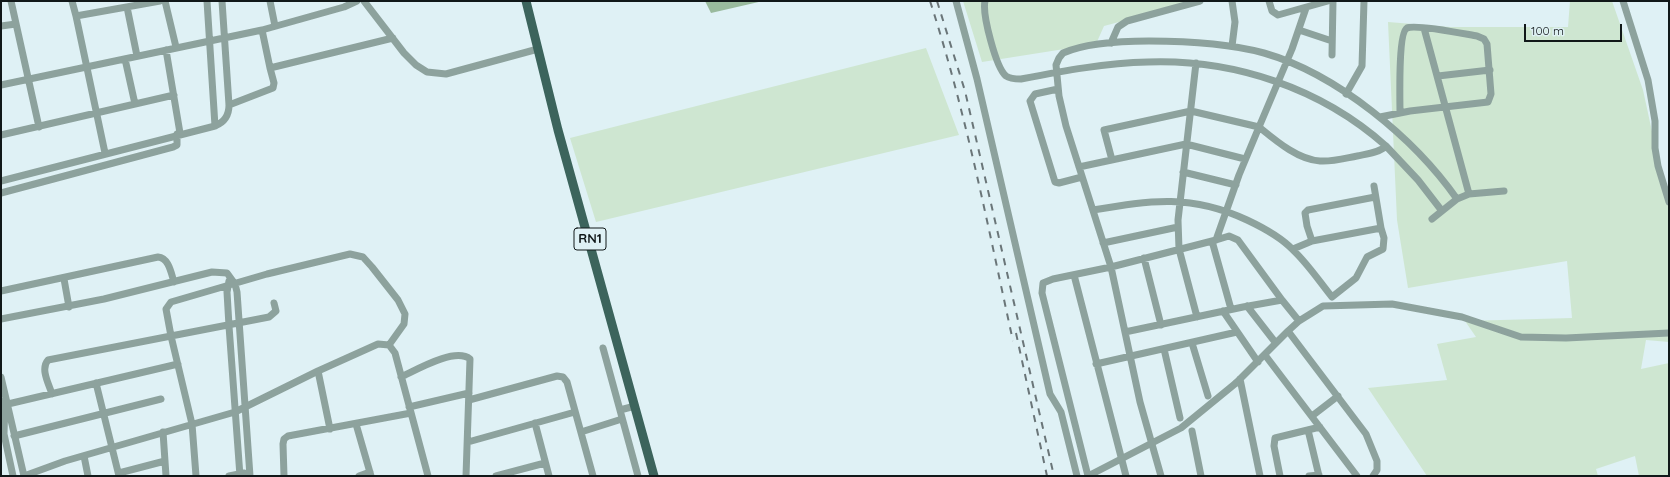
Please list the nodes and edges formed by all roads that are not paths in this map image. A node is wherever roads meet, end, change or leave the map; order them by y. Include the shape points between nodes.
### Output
1 (11, 1) edge
2 (72, 1) edge
3 (160, 1) edge
4 (165, 1) edge
5 (207, 1) edge
6 (222, 1) edge
7 (270, 1) edge
8 (357, 1) edge
9 (364, 1) edge
10 (526, 1) edge
11 (956, 1) edge
12 (985, 1) edge
13 (1200, 1) edge
14 (1232, 1) edge
15 (1269, 1) edge
16 (1328, 1) edge
17 (1333, 1) edge
18 (1364, 1) edge
19 (1623, 1) edge
20 (127, 7) junction
21 (1306, 8) junction
22 (76, 16) junction
23 (16, 24) junction
24 (1, 26) edge
25 (275, 26) junction
26 (1424, 28) junction
27 (262, 30) junction
28 (1299, 30) junction
29 (224, 38) junction
30 (393, 38) junction
31 (210, 41) junction
32 (1332, 41) junction
33 (1111, 43) junction
34 (1232, 46) junction
35 (176, 48) junction
36 (538, 49) junction
37 (166, 50) junction
38 (1332, 55) dead end
39 (137, 56) junction
40 (125, 59) junction
41 (1287, 61) junction
42 (1196, 63) junction
43 (86, 68) junction
44 (270, 68) junction
45 (1490, 70) junction
46 (1056, 72) junction
47 (1438, 76) junction
48 (29, 79) junction
49 (1278, 82) junction
50 (1, 85) edge
51 (1058, 89) junction
52 (1346, 94) junction
53 (174, 95) junction
54 (135, 104) junction
55 (229, 105) junction
56 (1446, 107) junction
57 (1191, 111) junction
58 (1400, 113) junction
59 (96, 114) junction
60 (1380, 117) junction
61 (215, 126) junction
62 (39, 127) junction
63 (1259, 127) junction
64 (179, 134) junction
65 (1, 135) edge
66 (1186, 144) junction
67 (132, 146) junction
68 (1386, 146) junction
69 (105, 153) junction
70 (134, 158) junction
71 (1245, 159) junction
72 (1112, 160) junction
73 (1079, 167) junction
74 (1183, 172) junction
75 (1082, 177) junction
76 (1, 181) edge
77 (1236, 185) junction
78 (1374, 186) dead end
79 (1504, 190) dead end
80 (1, 193) edge
81 (1469, 194) junction
82 (1375, 197) junction
83 (1457, 199) junction
84 (1179, 200) junction
85 (1669, 202) edge
86 (1093, 210) junction
87 (1226, 210) junction
88 (1442, 211) junction
89 (1432, 219) dead end
90 (1178, 227) junction
91 (1381, 228) junction
92 (1214, 240) junction
93 (1312, 241) junction
94 (1104, 243) junction
95 (1179, 249) junction
96 (1293, 249) junction
97 (1144, 258) junction
98 (1111, 267) junction
99 (1074, 275) junction
100 (64, 279) junction
101 (174, 282) junction
102 (231, 284) junction
103 (1, 291) edge
104 (1282, 300) junction
105 (274, 303) dead end
106 (1247, 306) junction
107 (69, 307) junction
108 (1227, 310) junction
109 (1197, 317) junction
110 (1, 319) edge
111 (1300, 321) junction
112 (239, 324) junction
113 (1161, 325) junction
114 (228, 326) junction
115 (1288, 331) junction
116 (1125, 332) junction
117 (1237, 332) junction
118 (1669, 333) edge
119 (171, 336) junction
120 (1275, 342) junction
121 (1192, 343) junction
122 (389, 345) junction
123 (603, 348) dead end
124 (1164, 349) junction
125 (1265, 355) junction
126 (1130, 357) junction
127 (1258, 362) junction
128 (178, 364) junction
129 (1096, 364) junction
130 (318, 370) junction
131 (1, 377) edge
132 (401, 377) junction
133 (1238, 381) junction
134 (96, 383) junction
135 (52, 394) junction
136 (6, 396) junction
137 (1208, 396) dead end
138 (1338, 396) junction
139 (469, 397) junction
140 (161, 399) dead end
141 (8, 404) junction
142 (635, 406) junction
143 (244, 408) junction
144 (410, 410) junction
145 (620, 410) junction
146 (235, 412) junction
147 (575, 412) junction
148 (103, 413) junction
149 (1312, 416) junction
150 (1180, 418) dead end
151 (622, 420) junction
152 (535, 423) junction
153 (192, 424) junction
154 (356, 424) junction
155 (1320, 427) junction
156 (330, 429) junction
157 (1192, 430) dead end
158 (1308, 430) junction
159 (163, 432) junction
160 (581, 432) junction
161 (14, 436) junction
162 (468, 442) junction
163 (112, 448) junction
164 (84, 456) junction
165 (165, 461) junction
166 (545, 462) junction
167 (119, 474) edge
168 (250, 474) edge
169 (371, 474) edge
170 (240, 475) edge
171 (1319, 475) edge
172 (13, 476) edge
173 (24, 476) edge
174 (88, 476) edge
175 (166, 476) edge
176 (196, 476) edge
177 (229, 476) edge
178 (284, 476) edge
179 (359, 476) edge
180 (428, 476) edge
181 (466, 476) edge
182 (496, 476) edge
183 (549, 476) edge
184 (593, 476) edge
185 (638, 476) edge
186 (654, 476) edge
187 (1077, 476) edge
188 (1088, 476) edge
189 (1126, 476) edge
190 (1161, 476) edge
191 (1201, 476) edge
192 (1260, 476) edge
193 (1280, 476) edge
194 (1309, 476) edge
195 (1357, 476) edge
196 (1372, 476) edge

1 - 23 street
2 - 22 street
3 - 20 street
4 - 35 street
5 - 31 street
6 - 29 street
7 - 25 street
8 - 25 street
9 - 30 street
10 - 36 main road, RN1
11 - 187 street via 977,79 1050,394 1061,412
12 - 46 street via 986,27 1000,69 1006,76 1021,79
13 - 33 street via 1127,21 1118,27
14 - 34 street via 1235,22
15 - 21 street via 1276,15
16 - 21 street
17 - 32 street
18 - 52 street via 1362,66
19 - 85 street via 1648,80 1657,160
20 - 22 street
20 - 39 street
21 - 28 street
22 - 43 street
23 - 24 street
23 - 48 street
25 - 27 street
26 - 45 street via 1482,38 1487,44
26 - 47 street
26 - 58 street via 1408,28 1403,33
27 - 29 street
27 - 44 street
28 - 32 street
28 - 41 street
29 - 31 street
29 - 55 street
30 - 36 street via 416,65 434,74 456,71
30 - 44 street
31 - 35 street
31 - 61 street
32 - 38 street
33 - 34 street via 1159,41
33 - 46 street via 1062,53 1057,62
34 - 41 street
35 - 37 street
36 - 142 main road, RN1
37 - 39 street
37 - 53 street
39 - 40 street
40 - 43 street
40 - 54 street
41 - 49 street
41 - 52 street
42 - 46 street via 1126,63
42 - 49 street via 1247,72
42 - 57 street
43 - 48 street
43 - 59 street
44 - 55 street via 273,88
45 - 47 street
45 - 56 street via 1491,94 1488,102
46 - 51 street
47 - 56 street
48 - 50 street
48 - 62 street
49 - 63 street
49 - 68 street via 1326,103
51 - 73 street
51 - 75 street via 1035,94 1030,101 1055,182
52 - 60 street
53 - 54 street
53 - 64 street
54 - 59 street
55 - 61 street via 226,117
56 - 58 street
56 - 81 street
57 - 63 street
57 - 66 street
57 - 72 street via 1104,130
58 - 60 street
59 - 62 street
59 - 69 street
60 - 83 street via 1428,161
61 - 64 street
62 - 65 street
63 - 68 street via 1298,154 1321,161 1369,153
63 - 71 street
64 - 67 street
64 - 70 street via 176,146
66 - 71 street
66 - 72 street
66 - 74 street
67 - 69 street
67 - 70 street
68 - 88 street via 1418,180
69 - 76 street
70 - 80 street
71 - 77 street
72 - 73 street
73 - 75 street
74 - 77 street
74 - 84 street
75 - 86 street
77 - 87 street
78 - 82 street
79 - 81 street
81 - 83 street
82 - 91 street
82 - 93 street via 1308,210 1305,219
83 - 88 street
84 - 86 street
84 - 87 street
84 - 90 street
86 - 94 street
87 - 92 street
87 - 96 street via 1269,231
88 - 89 street
90 - 94 street
90 - 95 street
91 - 93 street
91 - 96 street via 1384,238 1383,249 1367,257 1356,278 1332,297
92 - 95 street
92 - 104 street via 1229,236 1238,240
92 - 108 street
93 - 96 street
94 - 98 street
95 - 97 street
95 - 109 street
97 - 98 street
97 - 113 street
98 - 99 street
98 - 116 street
99 - 129 street
99 - 188 street via 1047,280 1042,290
100 - 101 street via 158,257 167,261
100 - 103 street
100 - 107 street
101 - 102 street via 212,272 224,272 230,277
101 - 107 street
102 - 112 street
102 - 114 street
102 - 119 street via 168,304 166,312
102 - 122 street via 357,254 372,267 403,309 404,324
104 - 106 street
104 - 111 street
105 - 112 street via 276,311 272,316
106 - 108 street
106 - 120 street
107 - 110 street
108 - 109 street
108 - 117 street
109 - 113 street
111 - 115 street
111 - 118 street via 1323,306 1392,304 1462,317 1521,337 1566,338
112 - 114 street
112 - 143 street
113 - 116 street
114 - 119 street
114 - 146 street
115 - 120 street
115 - 138 street
116 - 126 street
117 - 121 street
117 - 127 street
119 - 128 street
119 - 135 street via 48,360 45,371
120 - 125 street
121 - 124 street
121 - 137 street
122 - 130 street via 378,344
122 - 132 street via 395,352
123 - 145 street
124 - 126 street
124 - 150 street
125 - 127 street
125 - 149 street
126 - 129 street
126 - 190 street
127 - 133 street
128 - 134 street
128 - 153 street
129 - 189 street
130 - 143 street
130 - 156 street
131 - 136 street
132 - 139 street via 435,361 463,356 470,361
132 - 144 street
133 - 188 street, bridge via 1182,428
133 - 192 street
134 - 135 street
134 - 148 street
135 - 141 street
136 - 141 street
136 - 172 street via 4,434
138 - 149 street
138 - 196 street via 1369,440 1378,465
139 - 144 street
139 - 147 street via 560,376 567,382
139 - 162 street
140 - 148 street
141 - 161 street
142 - 145 street
142 - 186 main road, RN1
143 - 146 street
143 - 168 street
144 - 154 street
144 - 180 street
145 - 151 street
146 - 153 street
146 - 170 street
147 - 152 street
147 - 160 street
148 - 161 street
148 - 163 street
149 - 155 street
151 - 160 street
151 - 185 street
152 - 162 street
152 - 166 street
153 - 159 street
153 - 176 street
154 - 156 street
154 - 169 street
155 - 158 street
155 - 195 street
156 - 178 street via 285,437
157 - 191 street
158 - 171 street
158 - 193 street via 1277,436 1274,440
159 - 163 street
159 - 165 street
160 - 184 street
161 - 173 street
162 - 181 street
163 - 164 street
163 - 167 street
164 - 173 street
164 - 174 street
165 - 167 street
165 - 175 street
166 - 182 street
166 - 183 street
168 - 170 street
169 - 179 street
170 - 177 street
171 - 194 street

